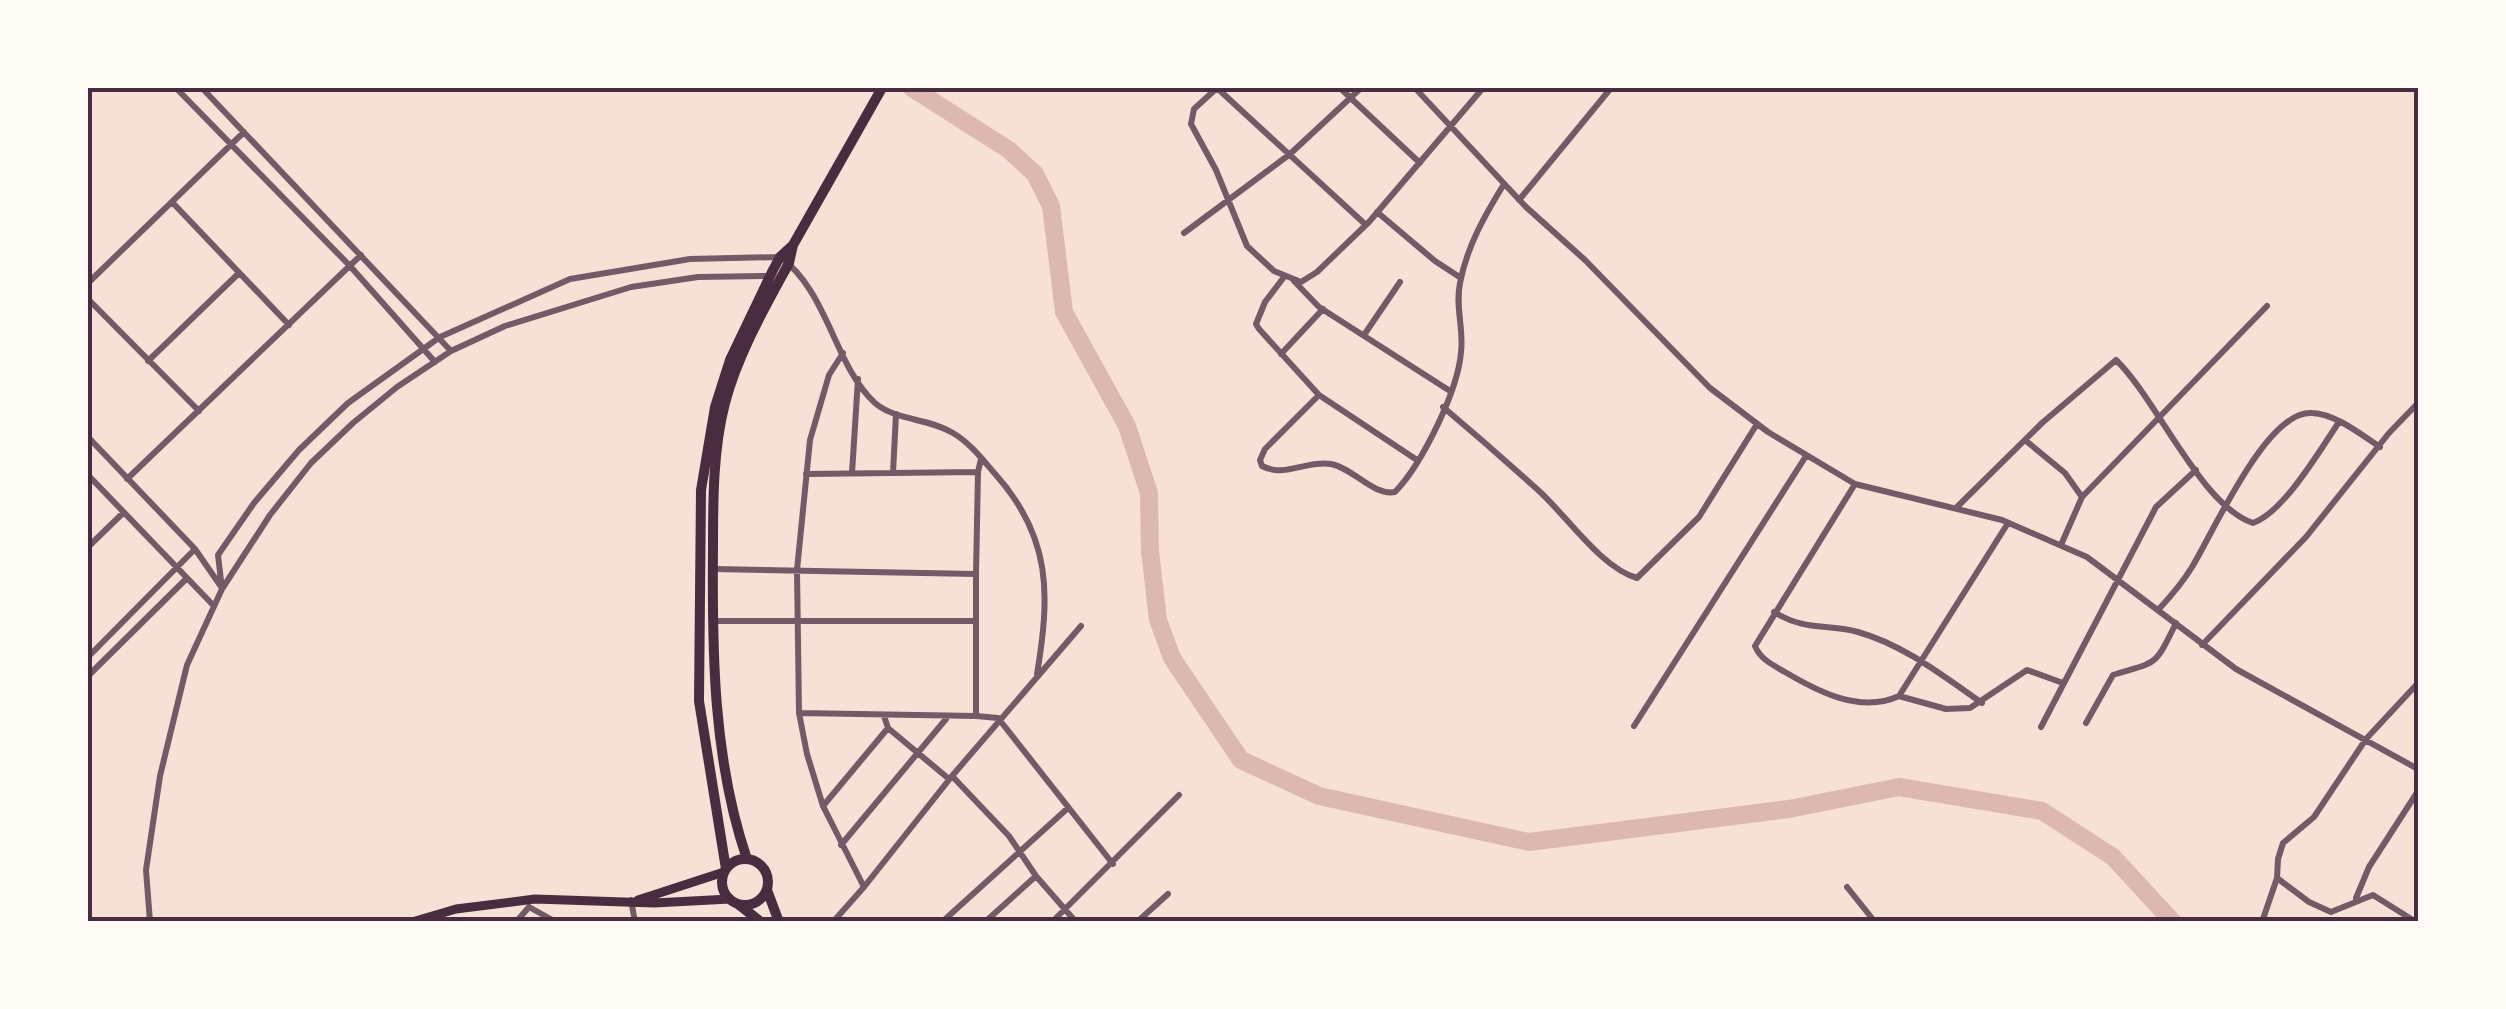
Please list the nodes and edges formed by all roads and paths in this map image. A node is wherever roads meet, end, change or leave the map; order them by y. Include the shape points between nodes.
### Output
1 (176, 88) edge
2 (202, 88) edge
3 (882, 88) edge
4 (1217, 88) edge
5 (1340, 88) edge
6 (1361, 88) edge
7 (1415, 88) edge
8 (1483, 88) edge
9 (1612, 88) edge
10 (1351, 97) junction
11 (1453, 126) junction
12 (244, 132) junction
13 (230, 144) junction
14 (1290, 154) junction
15 (1420, 163) junction
16 (1504, 184) junction
17 (305, 194) junction
18 (1520, 200) junction
19 (1228, 201) junction
20 (172, 202) junction
21 (292, 206) junction
22 (1377, 212) junction
23 (1366, 224) junction
24 (1184, 233) dead end
25 (361, 254) junction
26 (784, 260) junction
27 (350, 266) junction
28 (239, 273) junction
29 (770, 276) junction
30 (1284, 277) junction
31 (1460, 278) junction
32 (1294, 282) junction
33 (1400, 282) dead end
34 (88, 283) edge
35 (88, 299) edge
36 (2268, 306) dead end
37 (1323, 309) junction
38 (289, 325) junction
39 (1364, 335) junction
40 (440, 337) junction
41 (424, 348) junction
42 (451, 351) junction
43 (843, 353) junction
44 (1281, 354) junction
45 (148, 361) junction
46 (436, 362) junction
47 (858, 380) junction
48 (1450, 392) junction
49 (1318, 395) junction
50 (2418, 403) edge
51 (1443, 407) junction
52 (198, 411) junction
53 (896, 414) junction
54 (2157, 416) junction
55 (2339, 422) junction
56 (1757, 424) junction
57 (88, 437) edge
58 (2025, 440) junction
59 (2380, 447) junction
60 (1806, 456) junction
61 (981, 458) junction
62 (1417, 460) junction
63 (2196, 470) junction
64 (978, 472) junction
65 (852, 473) junction
66 (806, 474) junction
67 (893, 474) junction
68 (88, 476) edge
69 (127, 479) junction
70 (1855, 484) junction
71 (2082, 496) junction
72 (2225, 506) junction
73 (1956, 507) junction
74 (122, 512) junction
75 (2008, 522) junction
76 (2061, 545) junction
77 (88, 547) edge
78 (194, 548) junction
79 (175, 568) junction
80 (712, 568) junction
81 (796, 570) junction
82 (976, 574) junction
83 (2118, 578) junction
84 (186, 579) junction
85 (222, 589) junction
86 (214, 606) junction
87 (2158, 609) junction
88 (1774, 612) junction
89 (798, 620) junction
90 (714, 621) junction
91 (976, 622) junction
92 (2176, 623) junction
93 (1080, 626) dead end
94 (2202, 645) junction
95 (88, 656) edge
96 (1921, 661) junction
97 (1038, 674) junction
98 (88, 676) edge
99 (2064, 683) junction
100 (2418, 684) edge
101 (1899, 696) junction
102 (1982, 703) junction
103 (800, 713) junction
104 (884, 716) junction
105 (976, 716) junction
106 (947, 718) junction
107 (998, 718) junction
108 (2086, 723) dead end
109 (1634, 726) dead end
110 (2041, 727) dead end
111 (888, 728) junction
112 (2366, 739) junction
113 (917, 754) junction
114 (2418, 769) edge
115 (950, 777) junction
116 (2418, 791) edge
117 (1179, 796) dead end
118 (822, 806) junction
119 (1068, 808) junction
120 (841, 845) junction
121 (1021, 852) junction
122 (747, 859) junction
123 (1113, 864) junction
124 (725, 870) junction
125 (1036, 876) junction
126 (2278, 878) junction
127 (864, 887) junction
128 (1848, 888) dead end
129 (767, 890) junction
130 (1168, 894) dead end
131 (634, 900) junction
132 (2356, 900) junction
133 (733, 901) junction
134 (532, 903) junction
135 (1066, 909) junction
136 (150, 922) edge
137 (412, 922) edge
138 (516, 922) edge
139 (556, 922) edge
140 (634, 922) edge
141 (761, 922) edge
142 (779, 922) edge
143 (832, 922) edge
144 (942, 922) edge
145 (986, 922) edge
146 (1052, 922) edge
147 (1076, 922) edge
148 (1137, 922) edge
149 (1876, 922) edge
150 (2262, 922) edge
151 (2416, 922) edge

1 - 13 street
2 - 12 street
3 - 26 main road
4 - 14 street
4 - 19 street via 1190,118
5 - 10 street
6 - 10 street
7 - 11 street
8 - 11 street
9 - 18 street
10 - 14 street
10 - 15 street
11 - 15 street
11 - 16 street
12 - 13 street
12 - 17 street
13 - 20 street
13 - 21 street
14 - 19 street
14 - 23 street
15 - 22 street
16 - 18 street
16 - 31 street
17 - 21 street
17 - 25 street
18 - 56 street via 1710,388
19 - 24 street
19 - 30 street via 1248,246
20 - 28 street
20 - 34 street
21 - 27 street
22 - 23 street
22 - 31 street
23 - 32 street via 1309,279
25 - 27 street
25 - 40 street
26 - 29 main road
26 - 40 street via 690,260 570,279
26 - 43 street via 813,295
26 - 80 main road via 725,404
27 - 38 street
27 - 41 street
28 - 38 street
28 - 45 street
29 - 42 street via 698,276 630,287 505,326
29 - 124 main road via 720,389 701,490 699,701
30 - 32 street
30 - 44 street via 1256,324
31 - 48 street via 1461,357
32 - 37 street
33 - 39 street
35 - 45 street
36 - 54 street
37 - 39 street
37 - 44 street
38 - 52 street
39 - 48 street
40 - 41 street
40 - 42 street
41 - 46 street
41 - 85 street via 348,403 254,503 218,556
42 - 46 street
43 - 47 street
43 - 66 street via 814,418
44 - 49 street
45 - 52 street
46 - 85 street via 353,422 311,463
47 - 53 street via 875,403
47 - 65 street
48 - 51 street
49 - 62 street
49 - 62 street via 1265,449 1262,466 1282,472 1333,464 1388,494
50 - 59 street
51 - 56 street via 1612,563 1637,578 1698,517
51 - 62 street
52 - 69 street
53 - 61 street via 948,429
53 - 67 street
54 - 58 street via 2116,360
54 - 63 street
54 - 71 street
55 - 59 street
55 - 72 street via 2314,412 2288,421
55 - 72 street via 2258,522
56 - 60 street
57 - 69 street
58 - 71 street via 2066,473
58 - 73 street
59 - 94 street via 2314,529
60 - 70 street
60 - 109 street
61 - 64 street
61 - 97 street via 1020,506 1044,568
63 - 72 street
63 - 83 street via 2156,507
64 - 67 street
64 - 82 street
65 - 66 street
65 - 67 street
66 - 81 street
68 - 74 street
69 - 78 street
70 - 73 street
70 - 88 street
71 - 76 street
72 - 87 street via 2192,566
73 - 75 street
74 - 77 street
74 - 79 street
75 - 76 street
75 - 96 street
76 - 83 street
78 - 79 street
78 - 85 street
79 - 84 street
79 - 95 street
80 - 81 street
80 - 90 main road
81 - 82 street
81 - 89 street
82 - 91 street
83 - 87 street
83 - 99 street
84 - 86 street
84 - 98 street
85 - 86 street
86 - 136 street via 188,665 160,776 146,870
87 - 92 street
88 - 96 street via 1810,628 1856,632
88 - 101 street via 1755,646 1764,659 1830,696 1880,702
89 - 90 street
89 - 91 street
89 - 103 street
90 - 122 main road via 722,763
91 - 105 street
92 - 94 street
92 - 108 street via 2150,665 2113,675
93 - 97 street
94 - 112 street
96 - 101 street
96 - 102 street
97 - 107 street
99 - 102 street via 2027,670
99 - 110 street
100 - 112 street
101 - 102 street via 1956,710
103 - 104 street
103 - 118 street
104 - 106 street
104 - 111 street
105 - 106 street
105 - 107 street
106 - 113 street
107 - 115 street
107 - 119 street
111 - 113 street
111 - 118 street
112 - 114 street
112 - 126 street via 2314,818 2283,843
113 - 115 street
113 - 120 street
115 - 121 street
115 - 127 street
116 - 132 street via 2369,867
117 - 123 street
118 - 120 street
119 - 121 street
119 - 123 street
120 - 127 street
121 - 125 street
121 - 144 street
122 - 124 main road
122 - 129 main road via 764,870
123 - 135 street
124 - 131 main road
124 - 133 main road via 723,889
125 - 135 street
125 - 145 street
126 - 132 street via 2331,912
126 - 150 street
127 - 143 street
128 - 149 street
129 - 133 main road via 757,901
129 - 142 main road
130 - 148 street
131 - 133 main road
131 - 134 main road
131 - 140 street
132 - 151 street via 2377,896
133 - 141 main road
134 - 137 main road via 456,908
134 - 138 street
134 - 139 street
135 - 146 street
135 - 147 street

